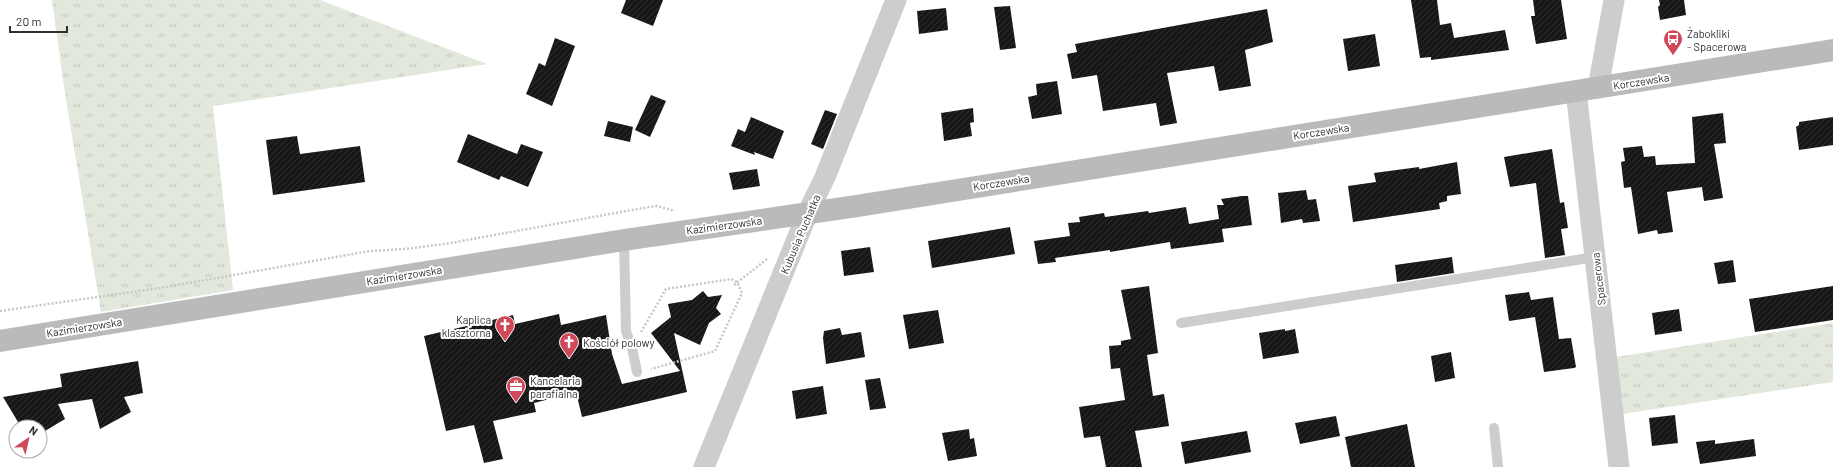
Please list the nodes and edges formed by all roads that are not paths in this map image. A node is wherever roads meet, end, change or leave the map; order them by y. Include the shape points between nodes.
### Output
1 (896, 0) edge
2 (1614, 0) edge
3 (1833, 50) edge
4 (1598, 88) junction
5 (1576, 91) junction
6 (808, 212) junction
7 (624, 240) junction
8 (1595, 257) junction
9 (1181, 323) dead end
10 (0, 341) edge
11 (637, 372) road end
12 (1494, 428) dead end
13 (704, 467) edge
14 (1498, 467) edge
15 (1619, 467) edge

1 - 6 street, Kubusia Puchatka via 825,177
2 - 4 street
3 - 4 street, Korczewska
4 - 5 street, Korczewska
5 - 6 street, Korczewska
5 - 8 street, Spacerowa
6 - 7 street, Kazimierzowska
6 - 13 street, Kubusia Puchatka
7 - 10 street, Kazimierzowska
7 - 11 lane via 626,332
8 - 9 lane
8 - 15 street, Spacerowa
12 - 14 lane

